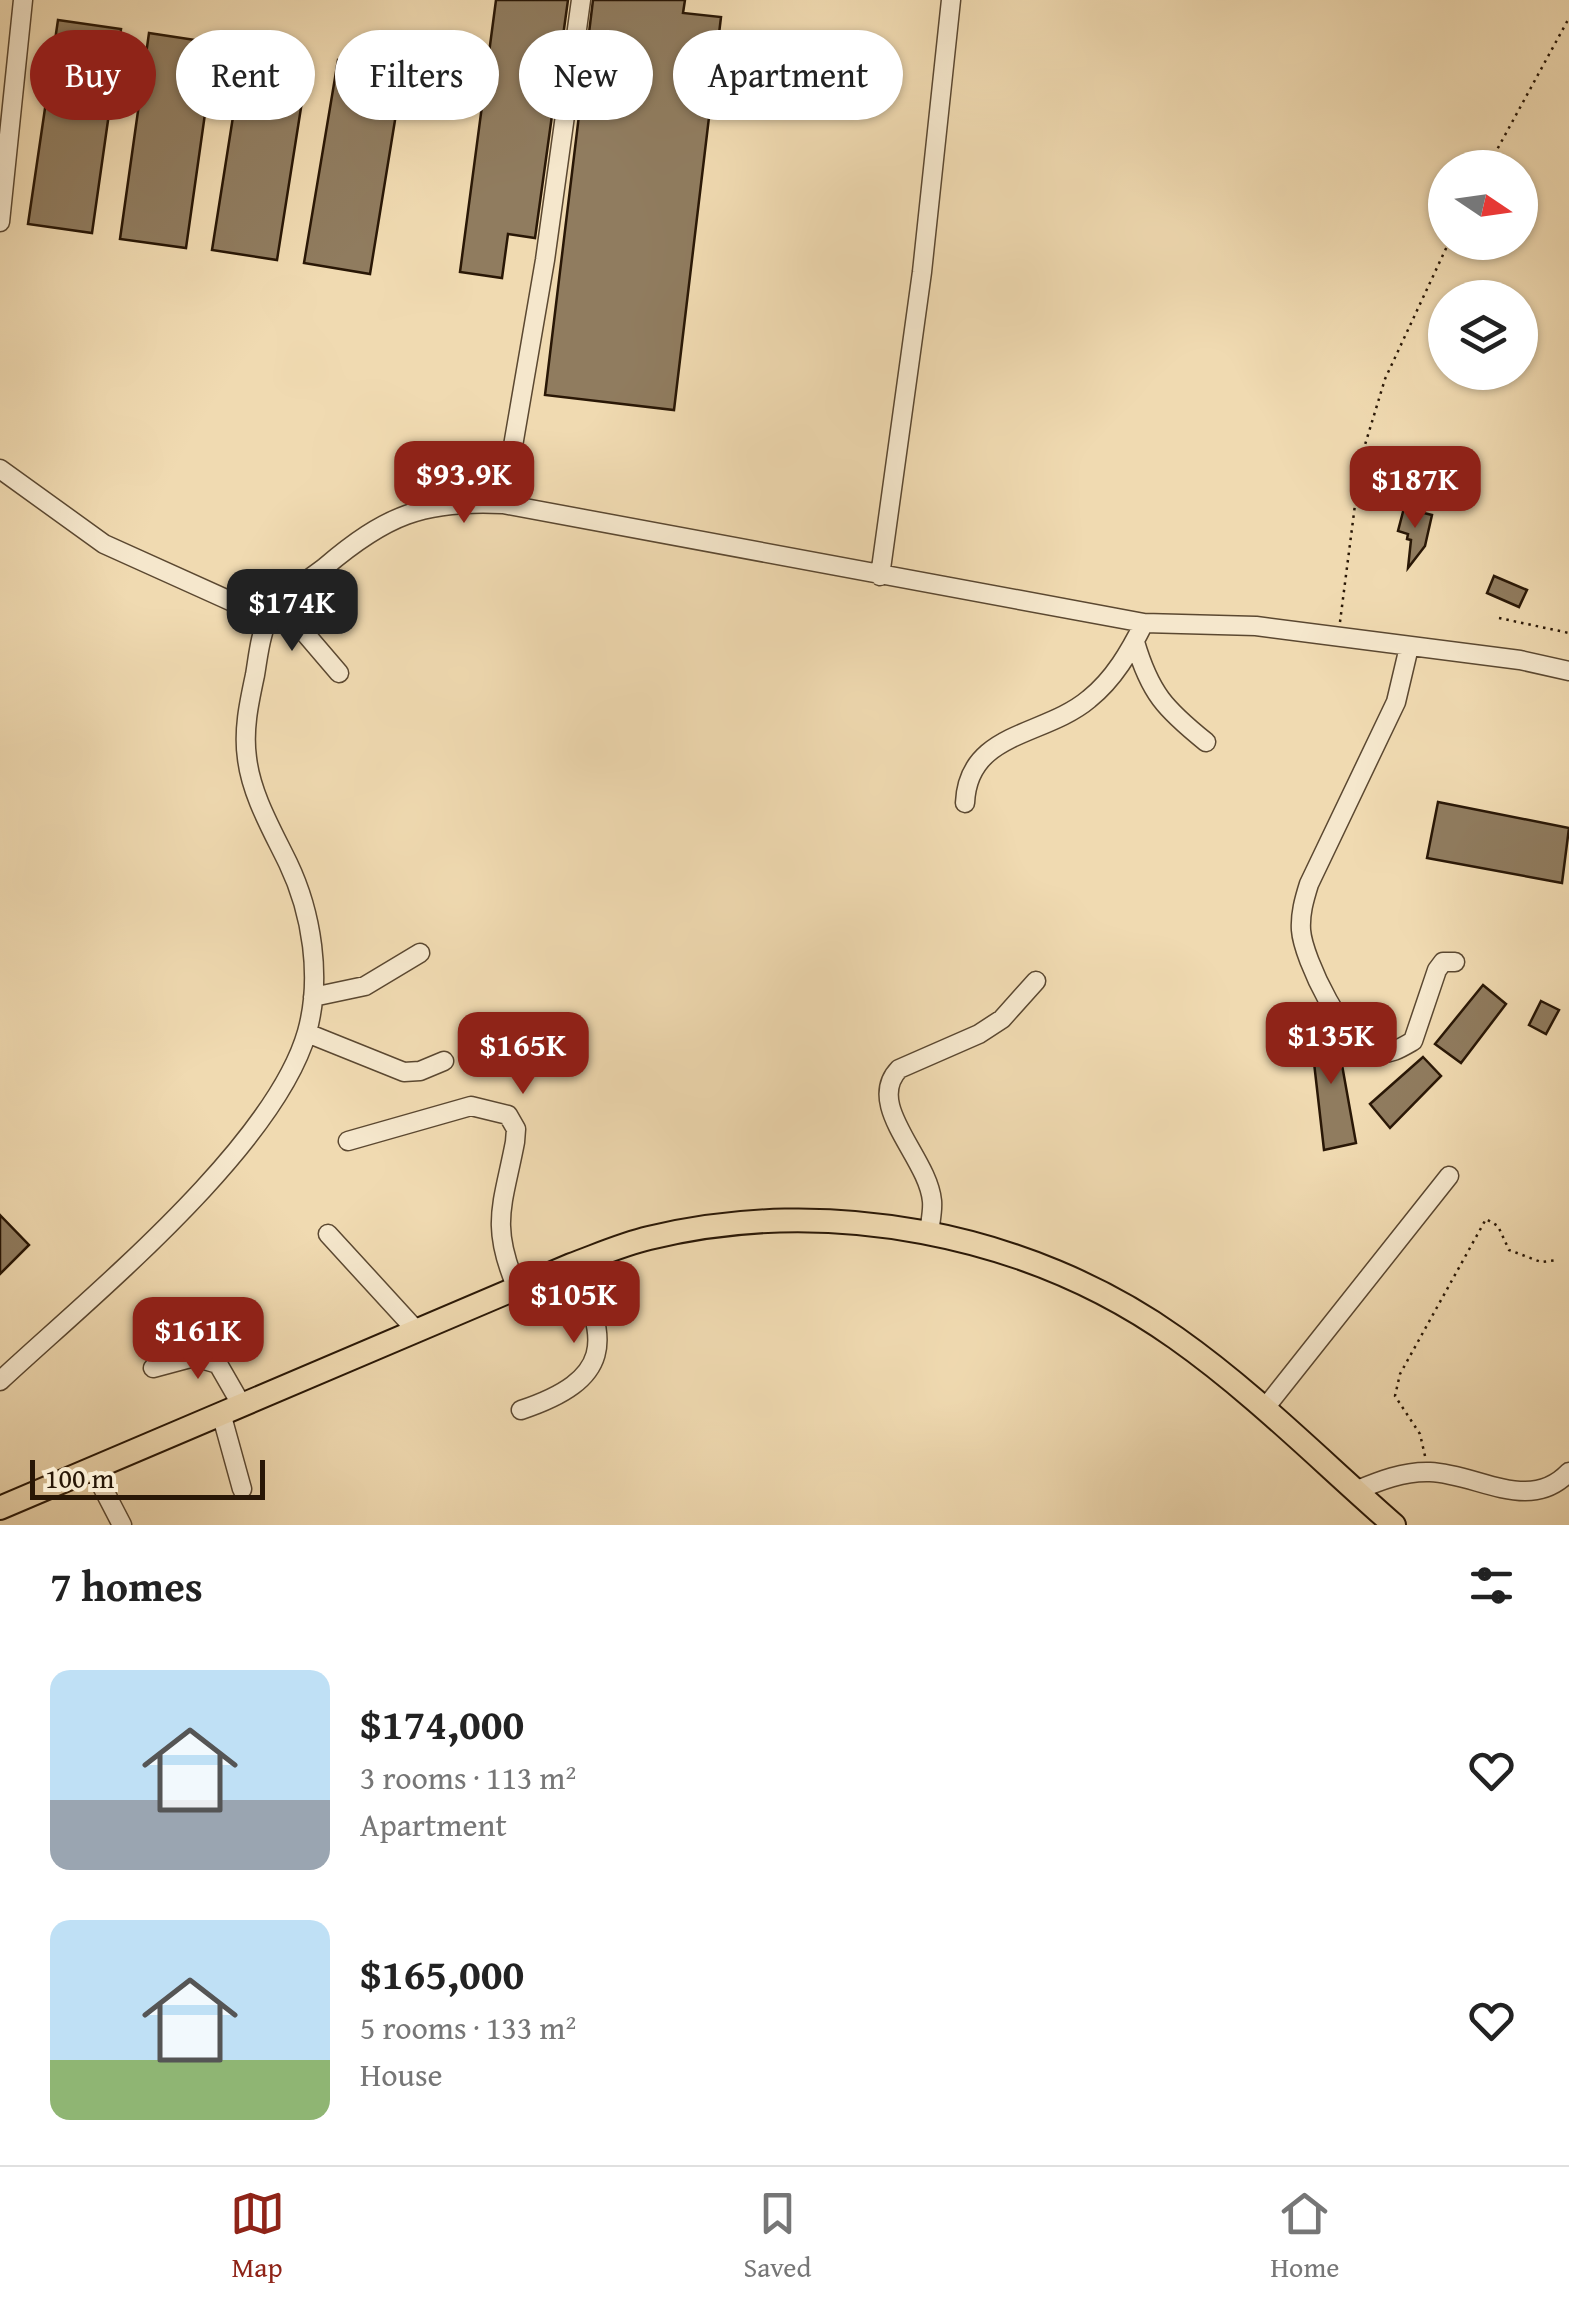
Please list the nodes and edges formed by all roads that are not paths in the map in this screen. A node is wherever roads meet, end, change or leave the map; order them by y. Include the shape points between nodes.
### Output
1 (23, 0) edge
2 (581, 0) edge
3 (951, 0) edge
4 (6, 79) edge
5 (0, 222) edge
6 (0, 469) edge
7 (502, 504) junction
8 (880, 576) junction
9 (274, 611) junction
10 (1144, 623) junction
11 (1134, 642) junction
12 (1408, 647) junction
13 (1569, 671) edge
14 (339, 673) dead end
15 (1206, 742) dead end
16 (965, 803) dead end
17 (420, 953) dead end
18 (1455, 962) dead end
19 (1036, 982) dead end
20 (312, 997) junction
21 (306, 1033) junction
22 (444, 1061) dead end
23 (348, 1141) dead end
24 (1449, 1176) dead end
25 (929, 1233) junction
26 (328, 1234) dead end
27 (570, 1265) junction
28 (516, 1286) junction
29 (416, 1329) junction
30 (153, 1368) dead end
31 (0, 1380) edge
32 (1265, 1408) junction
33 (231, 1409) junction
34 (521, 1410) dead end
35 (92, 1469) junction
36 (1569, 1472) edge
37 (242, 1490) dead end
38 (1356, 1491) junction
39 (0, 1508) edge
40 (122, 1525) edge
41 (1394, 1525) edge

1 - 4 street
2 - 7 street
3 - 8 street
4 - 5 street
6 - 9 street via 104,544
7 - 8 street
7 - 9 street via 422,506 389,519
8 - 10 street
9 - 14 street
9 - 20 street via 245,729 246,757 304,904
10 - 11 street
10 - 12 street via 1256,626
11 - 15 street via 1160,702
11 - 16 street via 1088,701 976,762
12 - 13 street
12 - 18 street via 1396,702 1309,884 1301,934 1328,1001 1356,1042 1374,1053 1413,1042 1437,970
17 - 20 street via 364,986
19 - 25 street via 1002,1019 888,1079 894,1120 910,1142 932,1200
20 - 21 street
21 - 22 street via 404,1072
21 - 31 street via 289,1074 220,1169
23 - 28 street via 471,1106 508,1115 516,1142 498,1232
24 - 32 street
25 - 27 main road via 848,1223 731,1224 647,1238
25 - 32 main road via 1056,1270 1101,1292 1176,1338
26 - 29 street
27 - 28 main road
27 - 34 street via 588,1296 600,1345 589,1371 566,1390
28 - 29 main road
29 - 33 main road
30 - 33 street via 194,1357 218,1364
32 - 38 main road
33 - 35 main road
33 - 37 street
35 - 39 main road
35 - 40 street
36 - 38 street via 1554,1487 1531,1494 1431,1472
38 - 41 main road

